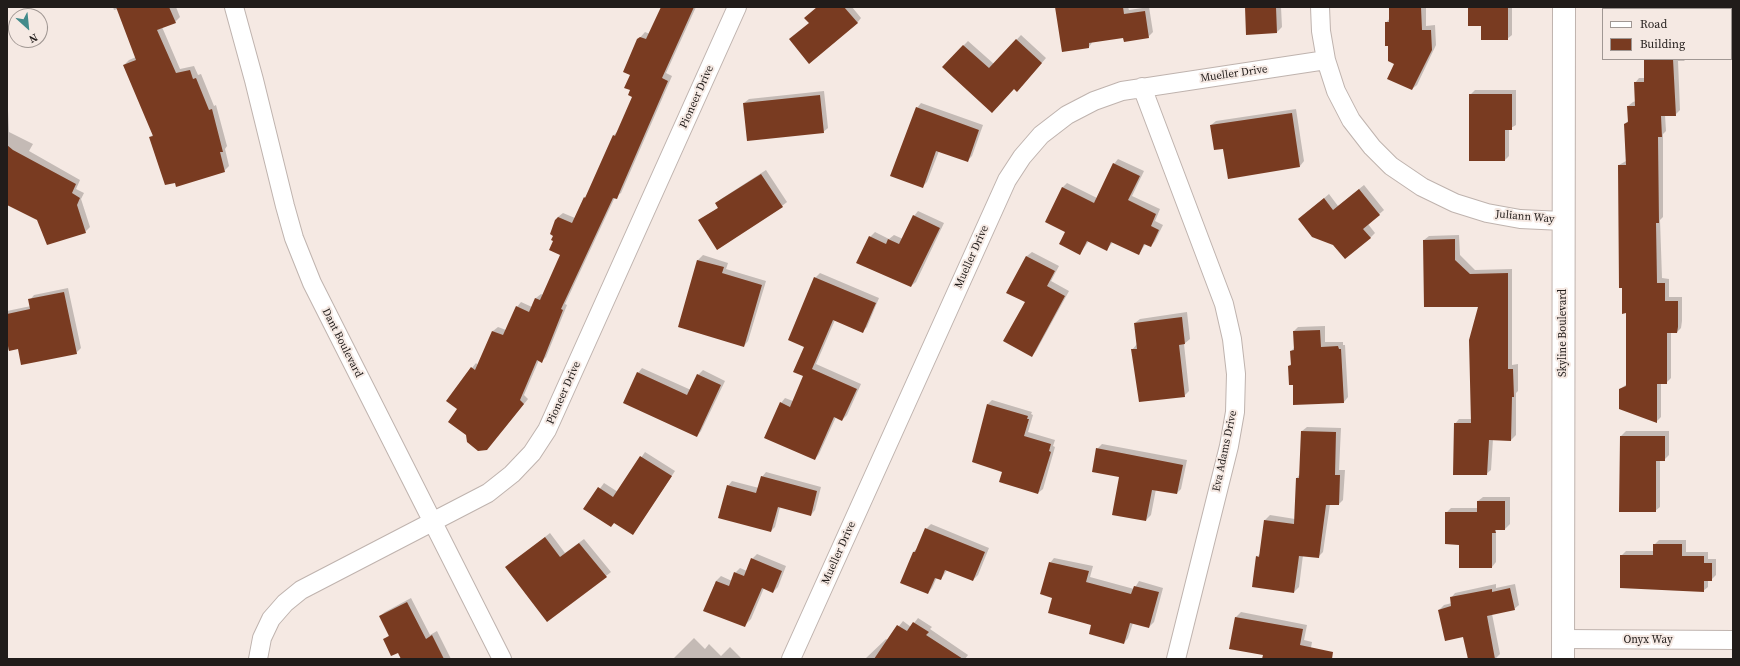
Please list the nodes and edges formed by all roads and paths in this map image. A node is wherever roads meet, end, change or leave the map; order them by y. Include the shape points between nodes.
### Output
1 (234, 7) edge
2 (737, 7) edge
3 (1320, 7) edge
4 (1564, 7) edge
5 (1326, 60) junction
6 (1142, 87) junction
7 (1564, 221) junction
8 (432, 522) junction
9 (1733, 640) edge
10 (1563, 649) edge
11 (258, 659) edge
12 (502, 659) edge
13 (791, 659) edge
14 (1176, 659) edge

1 - 8 street, Dant Boulevard via 285,206 307,270
2 - 8 street, Pioneer Drive via 547,430 532,453 512,474 488,492
3 - 5 street, Juliann Way
4 - 7 street, Skyline Boulevard
5 - 6 street, Mueller Drive
5 - 7 street, Juliann Way via 1336,91 1348,114 1372,147 1391,166 1422,187 1455,203 1487,213 1520,219
6 - 13 street, Mueller Drive via 1094,101 1067,115 1041,135 1006,180
6 - 14 street, Eva Adams Drive via 1224,304 1236,374 1235,412 1229,446
7 - 10 street, Skyline Boulevard
8 - 11 street, Pioneer Drive via 301,590 285,602 271,619
8 - 12 street, Dant Boulevard
9 - 10 street, Onyx Way

